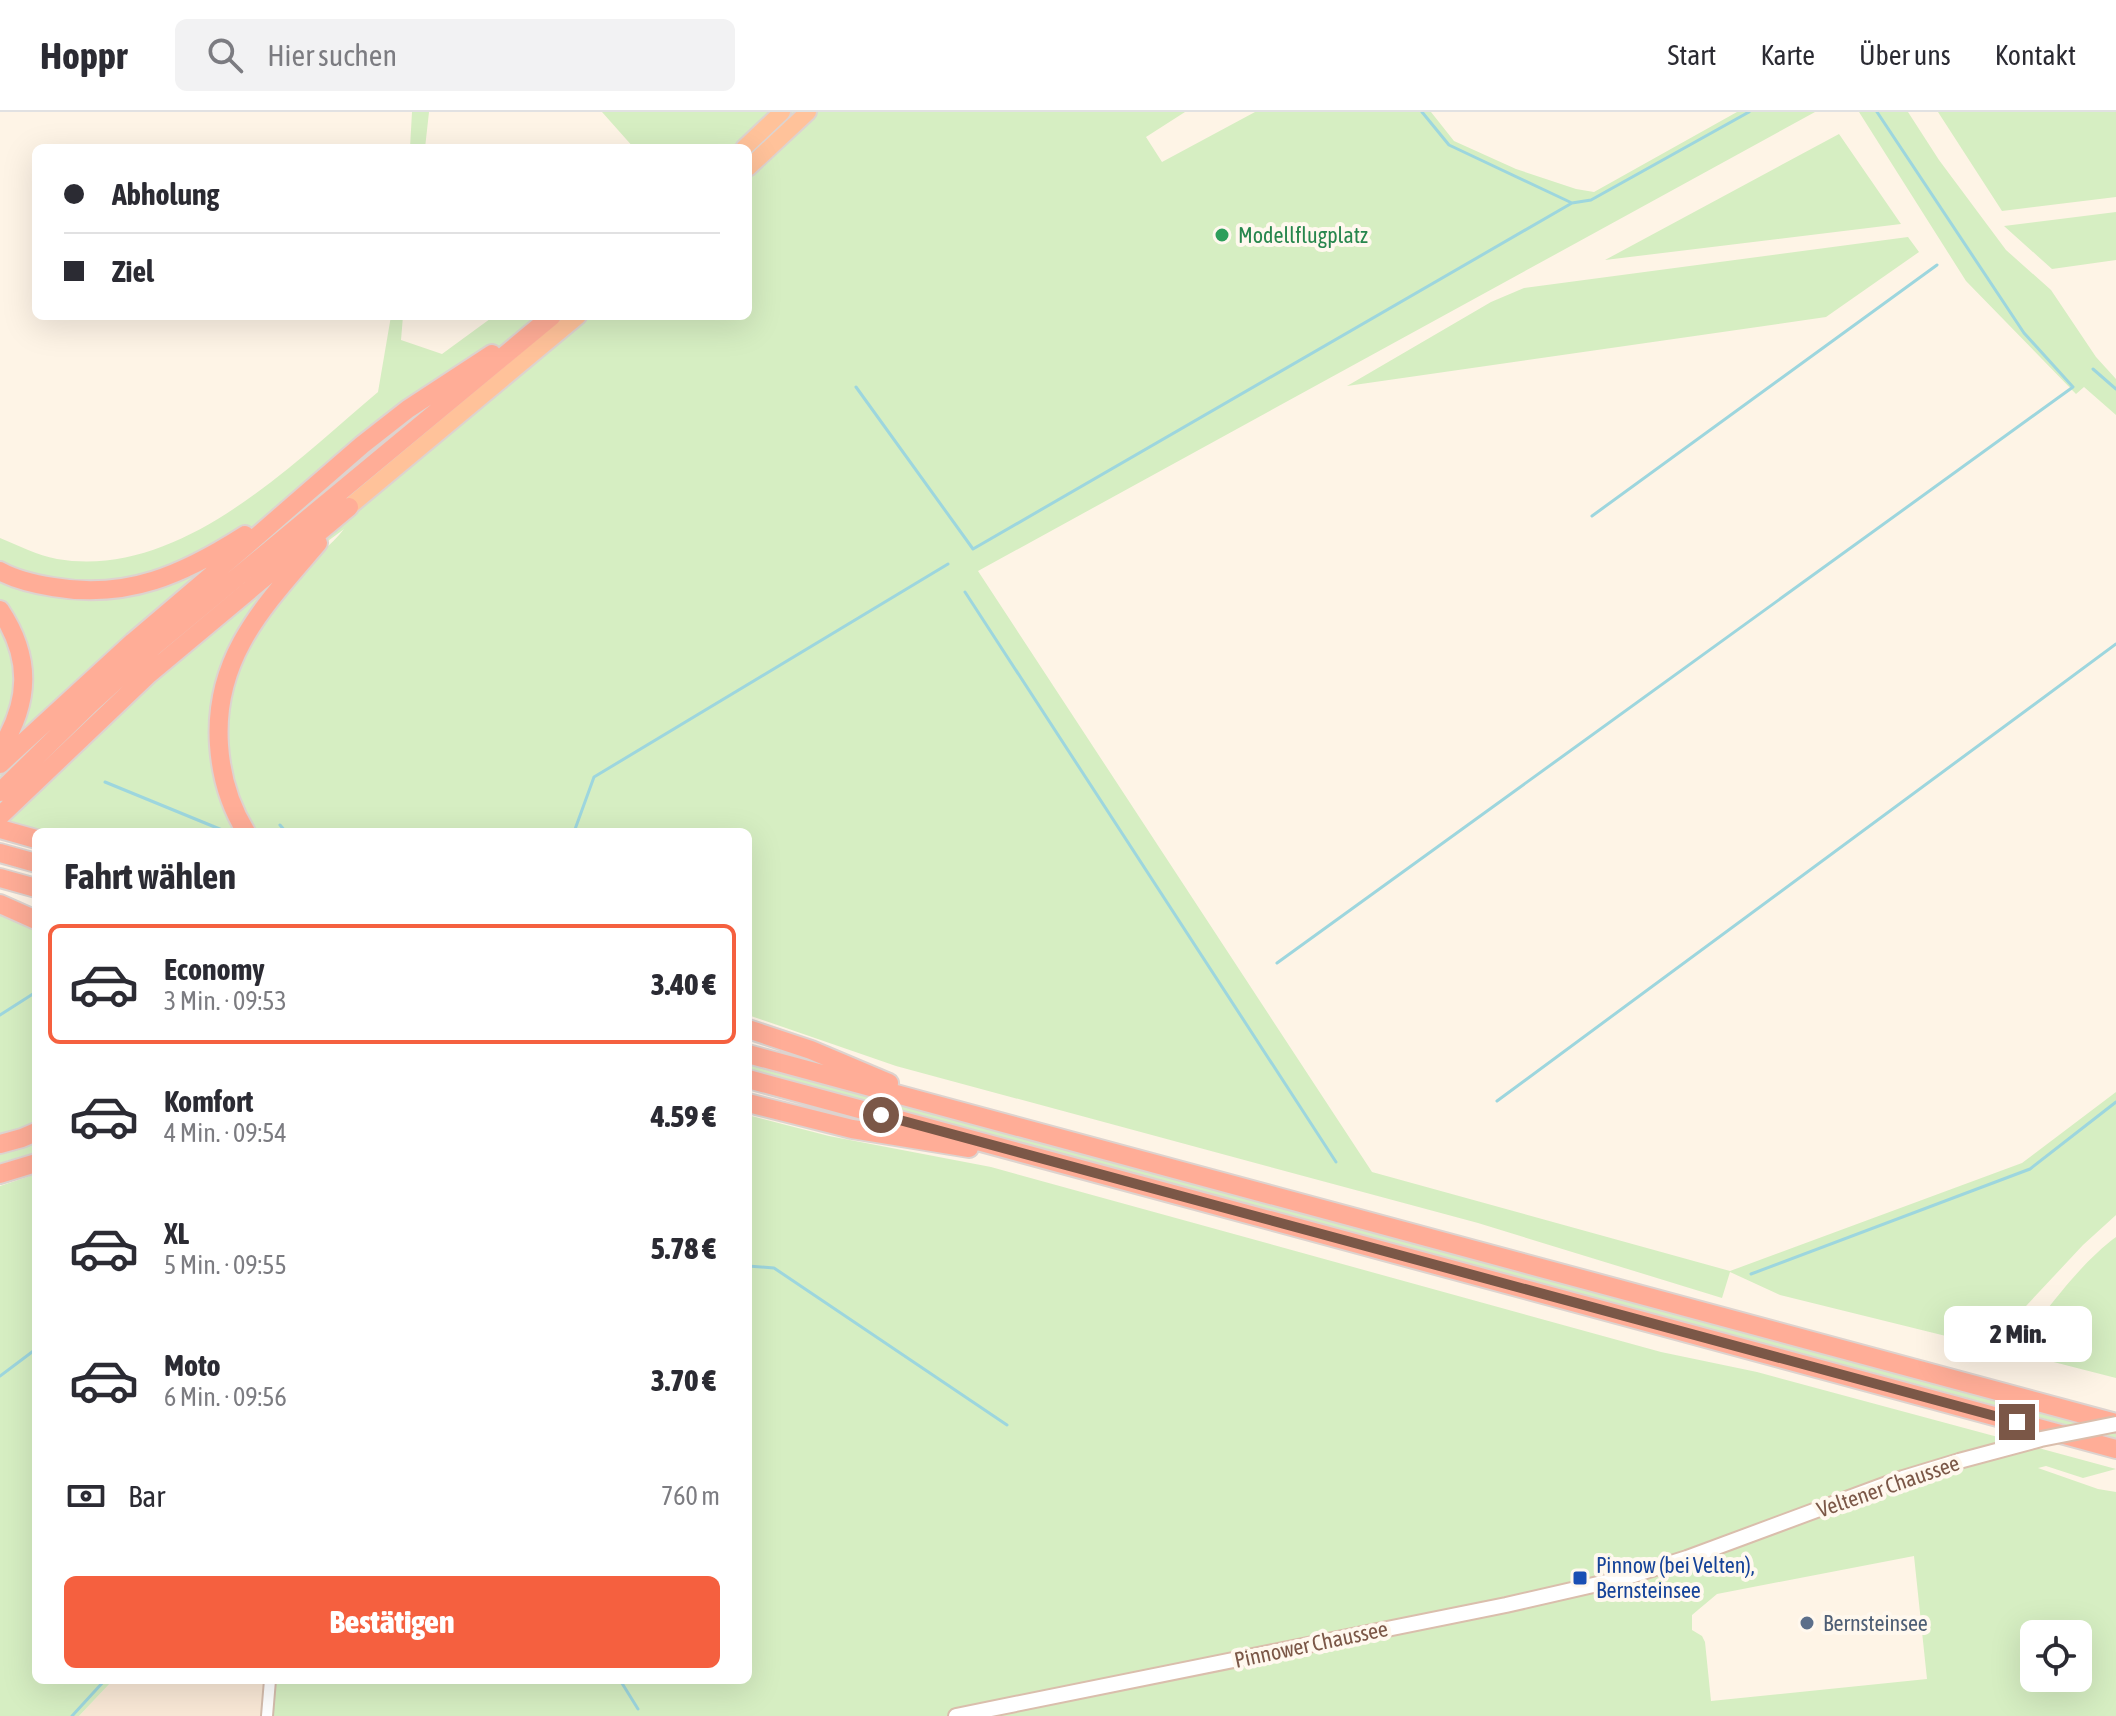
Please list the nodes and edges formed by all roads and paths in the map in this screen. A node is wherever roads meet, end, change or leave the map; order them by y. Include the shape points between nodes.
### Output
1 (782, 112) edge
2 (808, 112) edge
3 (748, 144) edge
4 (752, 164) edge
5 (546, 320) edge
6 (547, 320) edge
7 (573, 320) edge
8 (295, 503) junction
9 (349, 507) junction
10 (0, 571) edge
11 (0, 610) edge
12 (0, 750) edge
13 (0, 764) edge
14 (9, 795) edge
15 (0, 816) edge
16 (244, 828) edge
17 (0, 829) edge
18 (32, 838) edge
19 (0, 853) edge
20 (32, 862) edge
21 (0, 878) edge
22 (32, 887) edge
23 (0, 904) edge
24 (32, 912) edge
25 (32, 918) edge
26 (752, 1030) edge
27 (752, 1055) edge
28 (752, 1080) edge
29 (752, 1104) edge
30 (947, 1108) junction
31 (32, 1134) edge
32 (0, 1144) edge
33 (1047, 1159) junction
34 (32, 1164) edge
35 (0, 1174) edge
36 (2116, 1424) edge
37 (2116, 1449) edge
38 (1665, 1565) joint
39 (270, 1684) edge
40 (267, 1716) edge
41 (956, 1716) edge

1 - 3 highway
2 - 4 highway
5 - 8 highway via 408,409
6 - 14 highway via 154,646 90,704
7 - 9 highway
8 - 10 highway via 218,553 145,585 72,590
8 - 13 highway
9 - 14 highway
9 - 16 highway via 261,612 227,674 218,722 220,759
11 - 12 highway via 19,647 24,684 19,715
14 - 15 highway
17 - 18 highway
19 - 20 highway
21 - 22 highway
23 - 24 highway
23 - 25 highway
26 - 30 highway
27 - 30 highway
28 - 33 highway
29 - 33 highway via 880,1135
30 - 36 highway
31 - 32 highway
33 - 37 highway
34 - 35 highway
36 - 38 main road, Veltener Chaussee, bridge via 1959,1461
38 - 41 main road, Pinnower Chaussee via 1534,1599
39 - 40 street

